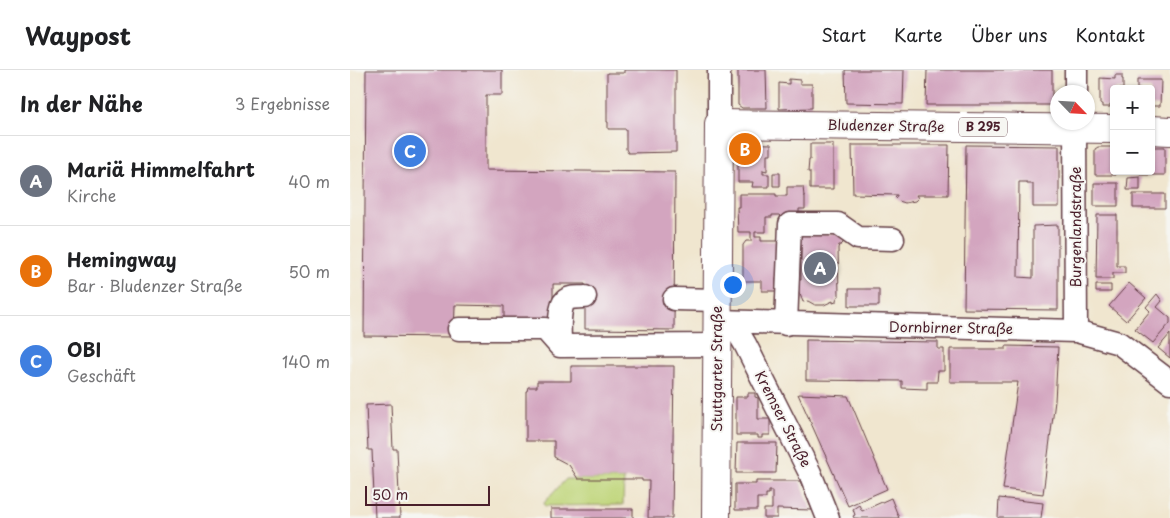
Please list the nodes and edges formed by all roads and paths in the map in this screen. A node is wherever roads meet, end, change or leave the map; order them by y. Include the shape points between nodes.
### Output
1 (719, 70) edge
2 (1076, 70) edge
3 (1076, 85) edge
4 (719, 124) junction
5 (1050, 125) edge
6 (1095, 127) edge
7 (1110, 129) edge
8 (1075, 130) edge
9 (1155, 130) edge
10 (1170, 131) edge
11 (894, 239) dead end
12 (585, 297) dead end
13 (674, 299) dead end
14 (721, 322) junction
15 (786, 324) junction
16 (459, 329) dead end
17 (1076, 331) junction
18 (560, 346) junction
19 (1170, 382) edge
20 (716, 518) edge
21 (828, 518) edge

1 - 4 street, Stuttgarter Straße
2 - 3 street
4 - 5 main road, Bludenzer Straße / B 295
4 - 14 main road, Stuttgarter Straße
6 - 7 main road, Bludenzer Straße / B 295
8 - 17 street, Burgenlandstraße
9 - 10 main road
11 - 15 street via 858,238 838,224 790,224
12 - 18 street via 564,301
13 - 14 street
14 - 15 street, Dornbirner Straße
14 - 18 street
14 - 20 main road, Stuttgarter Straße
14 - 21 street, Kremser Straße via 745,344 810,473
15 - 17 street, Dornbirner Straße
16 - 18 street via 545,329
17 - 19 street, Dornbirner Straße via 1119,343

